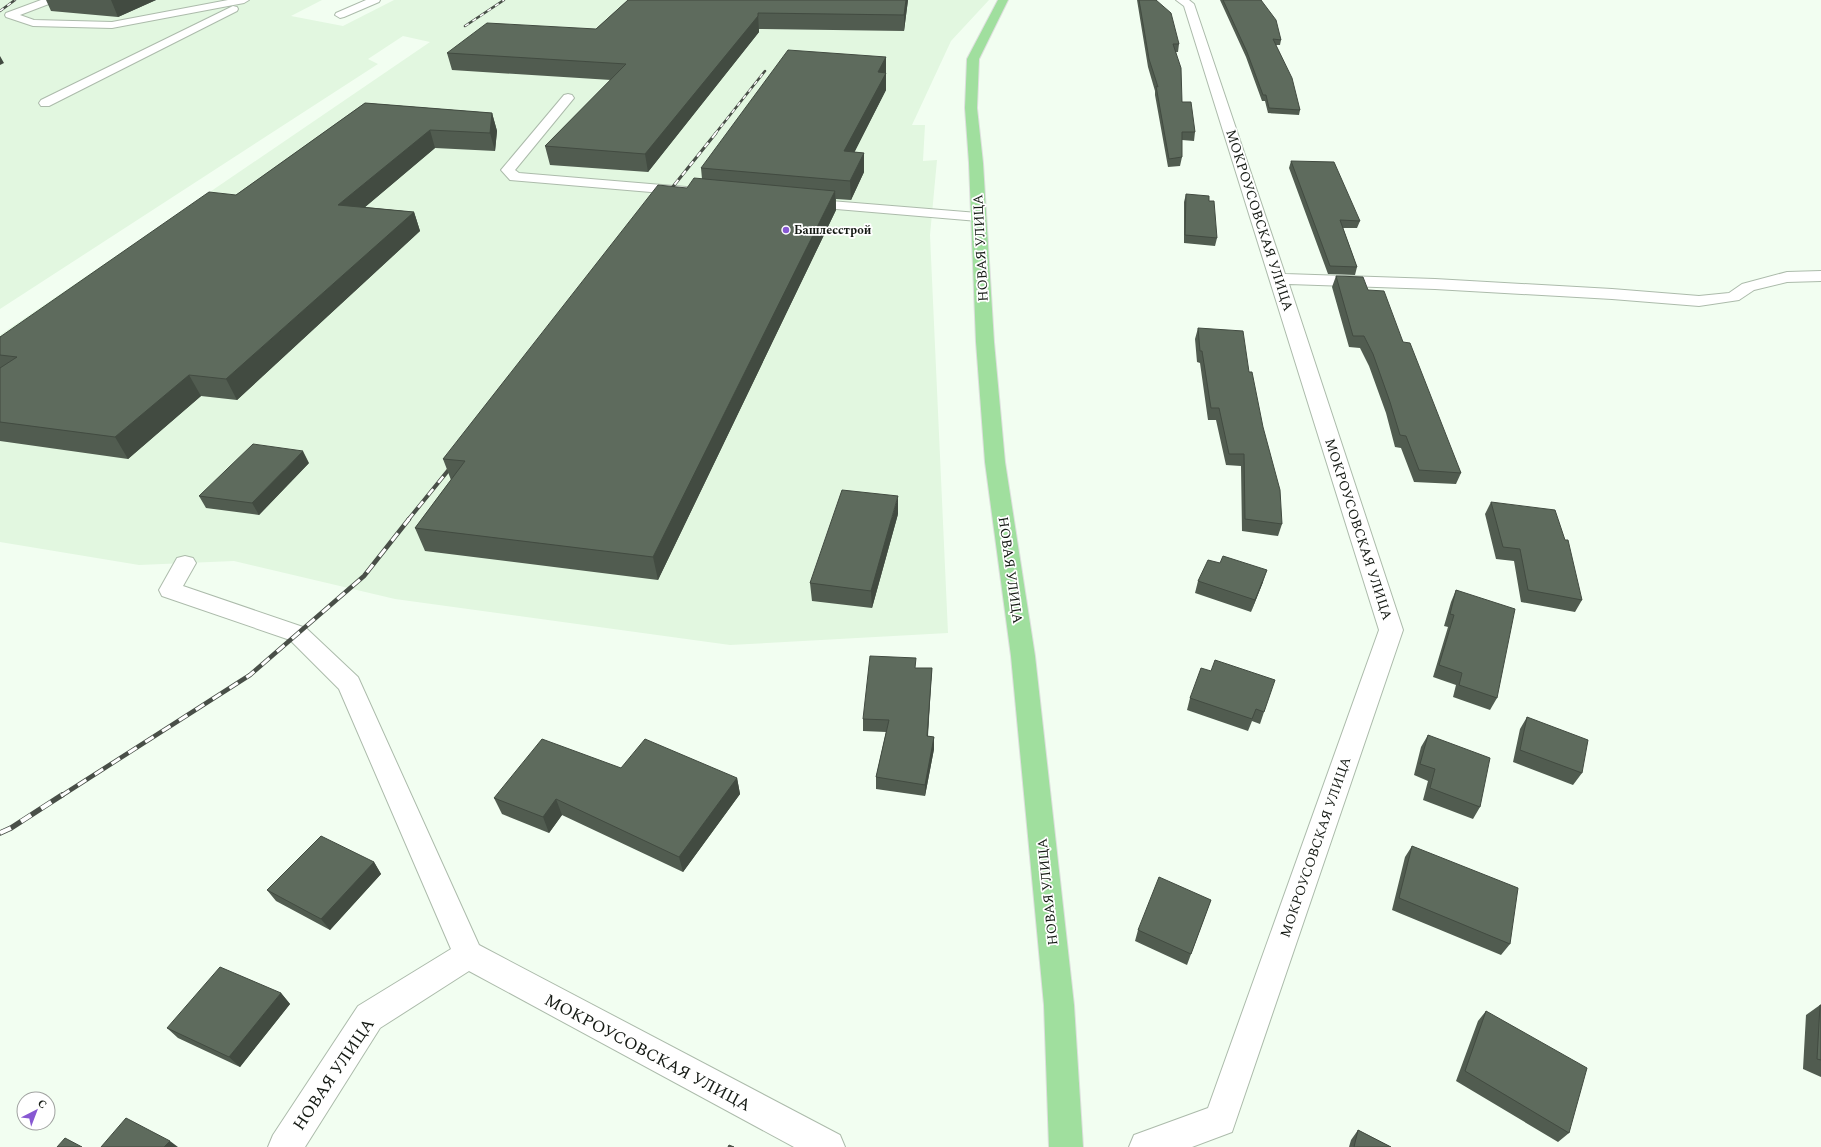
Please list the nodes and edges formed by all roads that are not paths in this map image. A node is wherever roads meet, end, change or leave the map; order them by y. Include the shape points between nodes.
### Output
1 (50, 0) edge
2 (244, 0) edge
3 (252, 0) edge
4 (375, 0) edge
5 (1003, 0) edge
6 (1181, 0) edge
7 (340, 15) dead end
8 (568, 98) dead end
9 (45, 103) dead end
10 (702, 193) edge
11 (796, 202) edge
12 (978, 217) junction
13 (1821, 276) edge
14 (1279, 279) junction
15 (186, 563) dead end
16 (468, 955) junction
17 (285, 1147) edge
18 (828, 1147) edge
19 (1066, 1147) edge
20 (1146, 1147) edge

1 - 2 street via 10,15 32,23 112,25
3 - 9 street
4 - 7 street
5 - 12 main road, НОВАЯ УЛИЦА via 973,59 971,108
6 - 14 street, МОКРОУСОВСКАЯ УЛИЦА via 1189,4
8 - 10 street via 508,170 515,177
11 - 12 street
12 - 19 main road, НОВАЯ УЛИЦА via 995,462 1023,656 1059,1005
13 - 14 street via 1787,277 1748,287 1733,297 1699,301 1435,284
14 - 20 street, МОКРОУСОВСКАЯ УЛИЦА via 1391,630 1220,1120
15 - 16 street via 170,590 298,634 349,684
16 - 17 street, НОВАЯ УЛИЦА via 369,1017
16 - 18 street, МОКРОУСОВСКАЯ УЛИЦА

